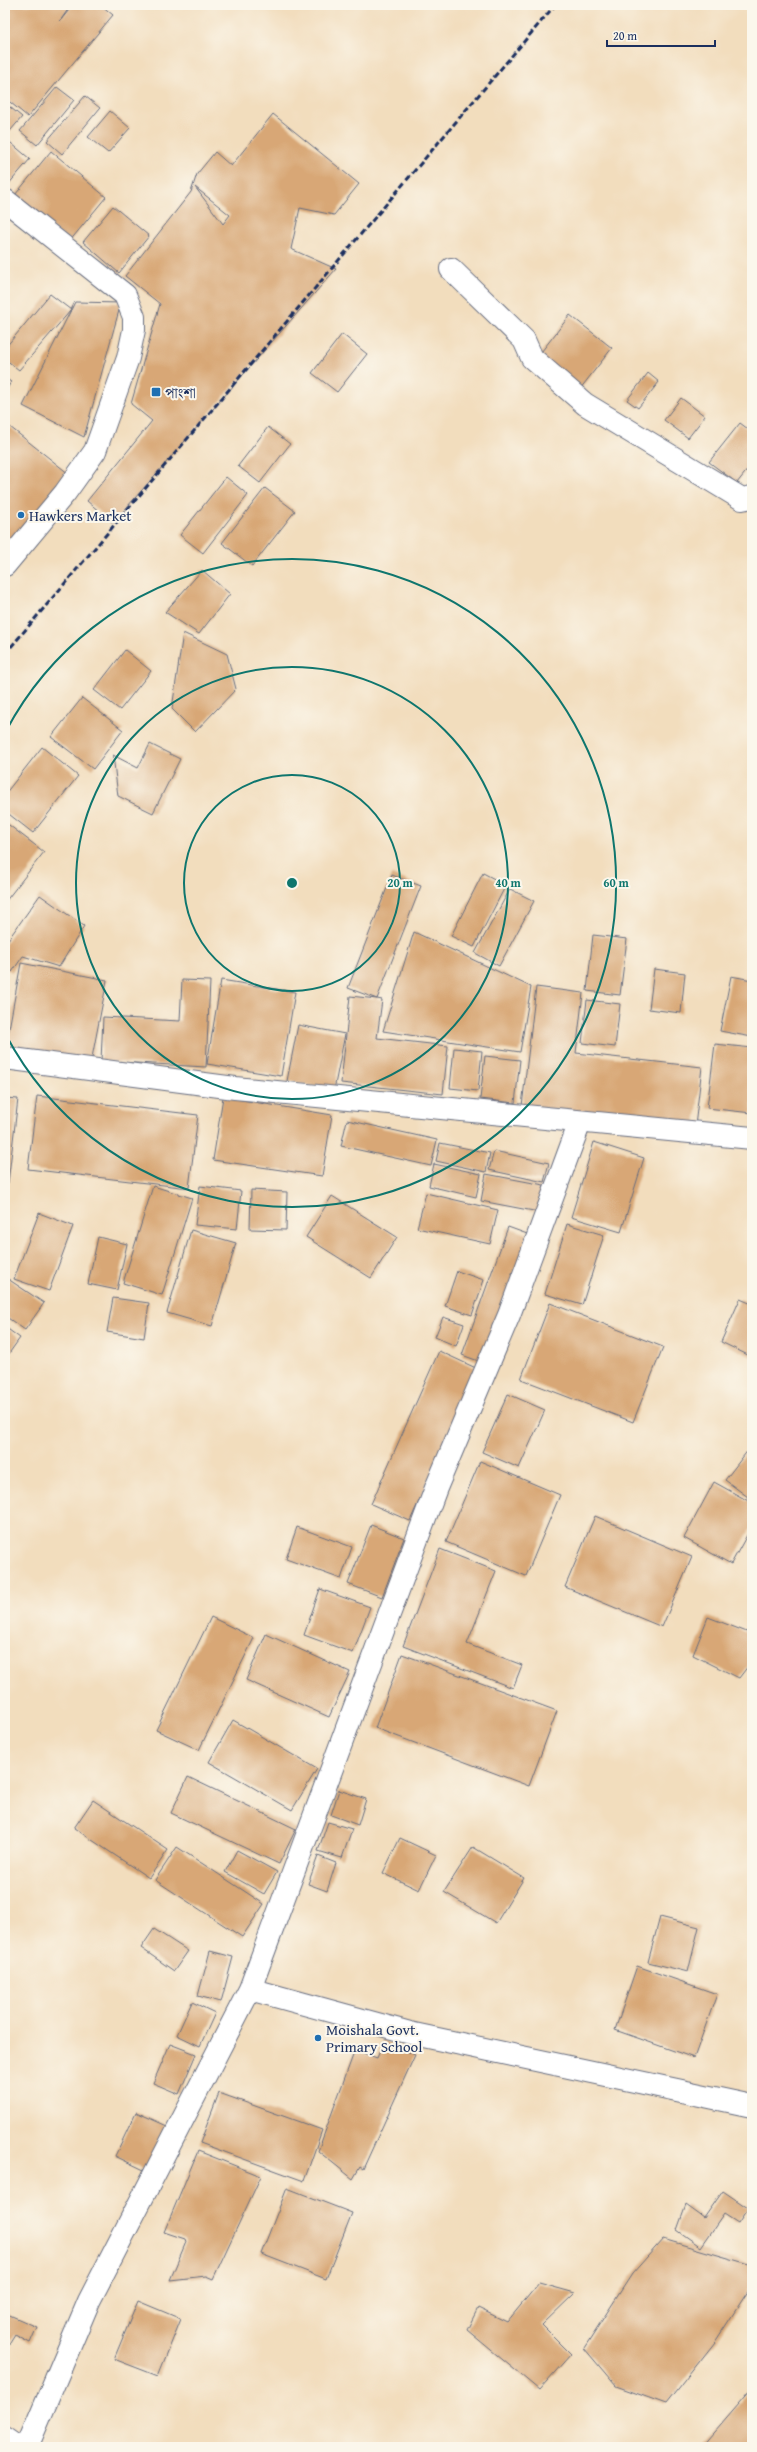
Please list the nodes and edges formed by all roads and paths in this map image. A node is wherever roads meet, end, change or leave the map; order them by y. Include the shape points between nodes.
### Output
1 (5, 200) edge
2 (451, 269) dead end
3 (752, 497) edge
4 (5, 565) edge
5 (5, 1058) edge
6 (580, 1122) junction
7 (752, 1138) edge
8 (250, 1990) junction
9 (752, 2106) edge
10 (5, 2438) edge
11 (18, 2447) edge
12 (27, 2447) edge

1 - 4 street via 125,296 134,317 128,358 94,451 65,493
2 - 3 street via 524,340 532,358 585,404 742,499
5 - 6 street via 235,1088
6 - 7 street
6 - 8 street via 509,1315 436,1488
8 - 9 street via 414,2034
8 - 12 street via 89,2301
10 - 11 street

